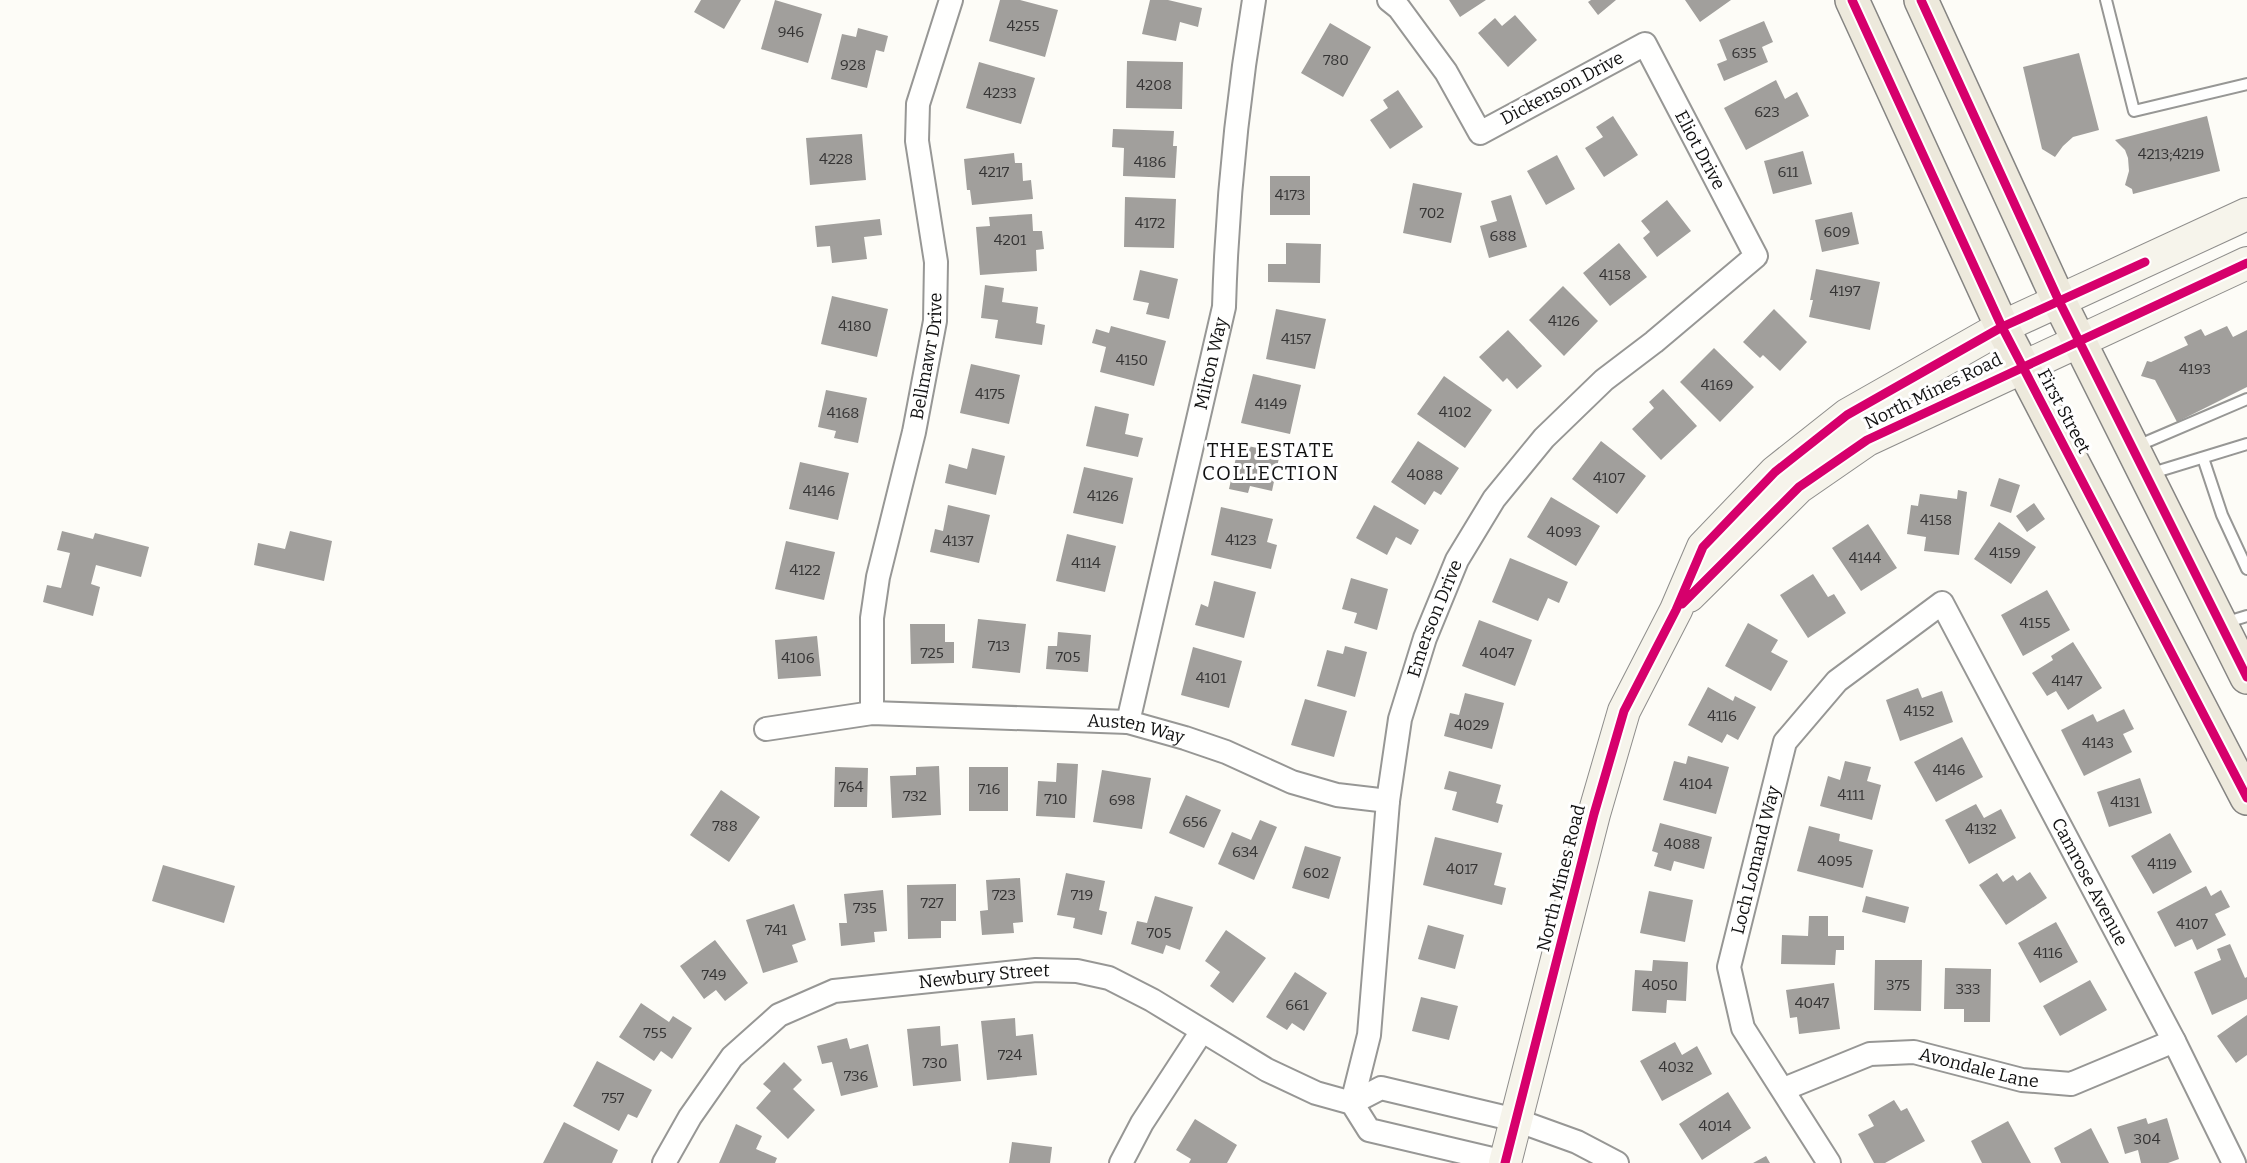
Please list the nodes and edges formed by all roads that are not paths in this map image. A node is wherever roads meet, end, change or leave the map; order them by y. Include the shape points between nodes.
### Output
1 (1254, 0) edge
2 (1389, 0) edge
3 (1852, 0) edge
4 (1921, 0) edge
5 (2106, 0) edge
6 (944, 2) edge
7 (1645, 44) joint
8 (2247, 84) edge
9 (2247, 214) edge
10 (1756, 256) joint
11 (2247, 263) edge
12 (2059, 302) junction
13 (2002, 327) junction
14 (2080, 341) junction
15 (2022, 366) junction
16 (2247, 399) edge
17 (2247, 444) edge
18 (2203, 458) junction
19 (2139, 461) junction
20 (2247, 569) edge
21 (1942, 603) joint
22 (1676, 610) junction
23 (2234, 620) edge
24 (2247, 677) edge
25 (872, 713) junction
26 (1128, 722) junction
27 (766, 729) dead end
28 (2247, 798) edge
29 (1388, 801) junction
30 (1202, 1031) junction
31 (2174, 1041) junction
32 (1784, 1089) junction
33 (1352, 1103) junction
34 (1516, 1120) junction
35 (1506, 1162) edge
36 (664, 1163) edge
37 (1121, 1163) edge
38 (1617, 1163) edge
39 (1829, 1163) edge
40 (2234, 1163) edge

1 - 26 street, Milton Way via 1231,173 1224,307
2 - 7 street, Dickenson Drive via 1446,72 1480,133
3 - 13 main road, First Street
4 - 12 main road
5 - 8 lane via 2133,111
6 - 25 street, Bellmawr Drive via 918,104 917,141 936,262 934,321 914,432 878,577 872,618
7 - 10 street, Eliot Drive
9 - 12 main road, North Mines Road
10 - 29 street, Emerson Drive via 1604,380 1545,438 1494,499 1457,560 1425,638 1400,719
11 - 14 main road, North Mines Road
12 - 13 main road, North Mines Road
12 - 14 main road
13 - 15 main road, First Street
13 - 22 main road, North Mines Road via 1847,415 1775,472 1703,547
14 - 15 main road, North Mines Road
14 - 19 main road
15 - 22 main road, North Mines Road via 1867,440 1799,487
15 - 28 main road, First Street
16 - 19 lane
17 - 18 lane
18 - 19 lane
18 - 20 lane via 2222,515
19 - 23 main road
21 - 31 street, Camrose Avenue
21 - 32 street, Loch Lomand Way via 1837,681 1785,742 1729,967 1743,1028
22 - 34 main road, North Mines Road via 1624,711
23 - 24 main road
25 - 26 street, Austen Way
25 - 27 street, Austen Way
26 - 29 street, Austen Way via 1226,752 1292,782 1337,795
29 - 33 street, Emerson Drive via 1369,1035
30 - 33 street, Newbury Street via 1316,1093
30 - 36 street, Newbury Street via 1109,978 1077,970 1036,970 834,991 779,1015 732,1057
30 - 37 street via 1142,1123
31 - 32 street, Avondale Lane via 2071,1084 2022,1080 1914,1052 1870,1054
31 - 40 street, Camrose Avenue
32 - 39 street, Loch Lomand Way
33 - 34 street via 1381,1088
33 - 35 street via 1369,1130
34 - 35 main road, North Mines Road
34 - 38 street via 1577,1142

